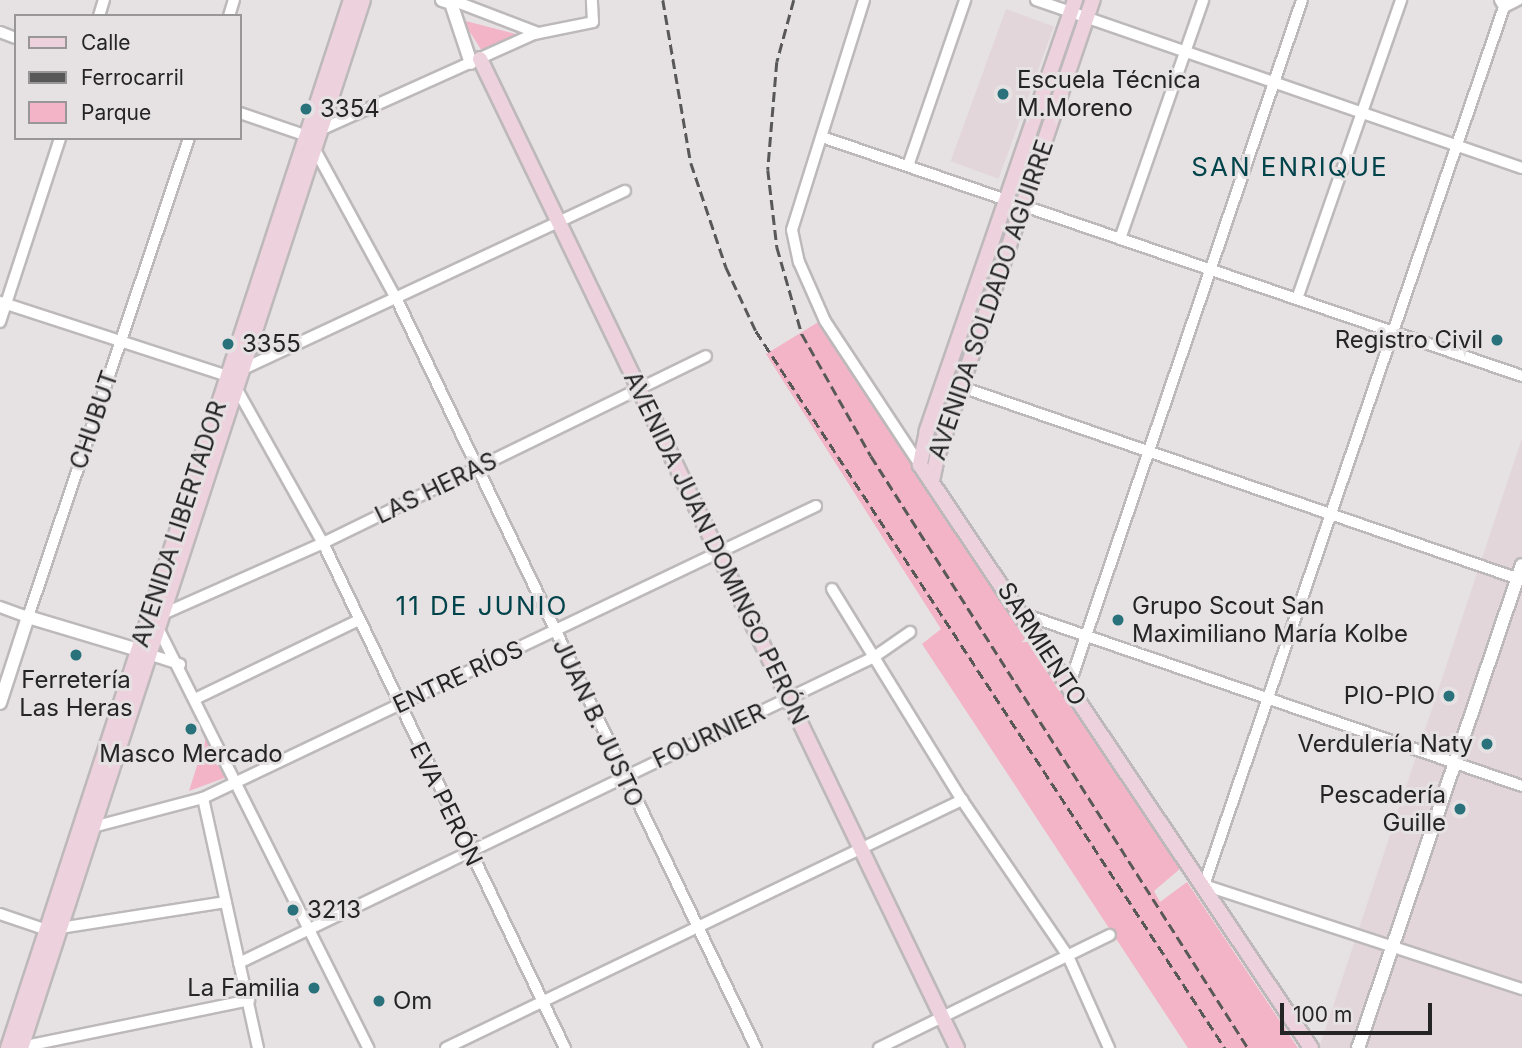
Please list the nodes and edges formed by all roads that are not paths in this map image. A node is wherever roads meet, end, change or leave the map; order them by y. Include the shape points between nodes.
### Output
1 (351, 0) edge
2 (363, 0) edge
3 (592, 0) edge
4 (864, 0) edge
5 (965, 0) edge
6 (1036, 0) edge
7 (1093, 0) edge
8 (1203, 0) edge
9 (1303, 0) edge
10 (1401, 0) edge
11 (1518, 0) edge
12 (448, 1) edge
13 (1502, 3) edge
14 (1072, 6) edge
15 (1087, 18) junction
16 (538, 33) junction
17 (1186, 51) junction
18 (474, 57) junction
19 (1275, 82) junction
20 (1362, 110) junction
21 (242, 114) edge
22 (822, 137) junction
23 (314, 138) junction
24 (59, 140) edge
25 (188, 140) edge
26 (1457, 145) junction
27 (908, 166) junction
28 (1522, 168) edge
29 (625, 191) dead end
30 (1006, 200) junction
31 (1023, 205) junction
32 (555, 224) junction
33 (1120, 239) junction
34 (1211, 270) junction
35 (1297, 299) junction
36 (397, 300) junction
37 (3, 303) edge
38 (0, 321) edge
39 (1393, 332) junction
40 (121, 341) junction
41 (706, 356) dead end
42 (242, 370) junction
43 (1522, 376) edge
44 (944, 381) junction
45 (232, 382) junction
46 (960, 387) junction
47 (635, 391) junction
48 (1149, 451) junction
49 (920, 465) junction
50 (477, 468) junction
51 (932, 481) junction
52 (816, 506) dead end
53 (1331, 514) junction
54 (323, 542) junction
55 (714, 554) junction
56 (1522, 565) edge
57 (1520, 579) edge
58 (832, 589) dead end
59 (0, 607) edge
60 (1023, 614) junction
61 (28, 617) junction
62 (160, 621) junction
63 (358, 621) junction
64 (555, 631) junction
65 (910, 632) dead end
66 (1087, 638) junction
67 (144, 652) junction
68 (874, 657) junction
69 (180, 664) junction
70 (1069, 686) junction
71 (197, 698) junction
72 (1268, 699) junction
73 (785, 700) junction
74 (0, 703) edge
75 (398, 705) junction
76 (1455, 763) junction
77 (623, 777) junction
78 (237, 782) junction
79 (1522, 786) edge
80 (203, 798) junction
81 (962, 800) junction
82 (93, 827) junction
83 (469, 850) junction
84 (858, 851) junction
85 (1204, 885) junction
86 (226, 902) junction
87 (0, 914) edge
88 (698, 927) junction
89 (53, 929) junction
90 (311, 931) junction
91 (1110, 935) dead end
92 (1393, 945) junction
93 (1068, 956) junction
94 (239, 963) junction
95 (1522, 989) edge
96 (249, 1000) junction
97 (543, 1002) junction
98 (939, 1019) junction
99 (82, 1035) junction
100 (17, 1048) edge
101 (85, 1048) edge
102 (258, 1048) edge
103 (368, 1048) edge
104 (446, 1048) edge
105 (565, 1048) edge
106 (756, 1048) edge
107 (879, 1048) edge
108 (948, 1048) edge
109 (957, 1048) edge
110 (1109, 1048) edge
111 (1311, 1048) edge
112 (1358, 1048) edge

1 - 23 main road, AVENIDA LIBERTADOR
2 - 23 main road, AVENIDA LIBERTADOR
3 - 16 street via 593,22
4 - 22 street
5 - 27 street
6 - 14 street
7 - 15 main road, AVENIDA SOLDADO AGUIRRE
8 - 17 street
9 - 19 street
10 - 20 street
11 - 13 street
12 - 16 street
12 - 18 street, AVENIDA JUAN DOMINGO PERÓN
13 - 26 street
14 - 15 street
14 - 30 main road, AVENIDA SOLDADO AGUIRRE
15 - 17 street
15 - 31 main road, AVENIDA SOLDADO AGUIRRE
16 - 18 street
17 - 19 street
17 - 33 street
18 - 23 street
18 - 32 main road, AVENIDA JUAN DOMINGO PERÓN
19 - 20 street
19 - 34 street
20 - 26 street
20 - 35 street
21 - 23 street
22 - 27 street
22 - 49 street, SARMIENTO via 792,230 799,262 825,321
23 - 36 street, JUAN B. JUSTO
23 - 42 main road, AVENIDA LIBERTADOR
23 - 45 main road, AVENIDA LIBERTADOR
24 - 37 street
25 - 40 street, CHUBUT
26 - 28 street
26 - 39 street
27 - 30 street
29 - 32 street
30 - 31 street
30 - 44 main road, AVENIDA SOLDADO AGUIRRE
31 - 33 street
31 - 46 main road, AVENIDA SOLDADO AGUIRRE
32 - 36 street
32 - 47 main road, AVENIDA JUAN DOMINGO PERÓN
33 - 34 street
34 - 35 street
34 - 48 street
35 - 39 street
36 - 42 street
36 - 50 street, JUAN B. JUSTO
37 - 38 street
37 - 40 street
39 - 43 street
39 - 53 street
40 - 45 street
40 - 61 street, CHUBUT
41 - 47 street, LAS HERAS
42 - 45 main road, AVENIDA LIBERTADOR
44 - 46 street
44 - 49 main road, AVENIDA SOLDADO AGUIRRE
45 - 54 street, EVA PERÓN
45 - 62 main road, AVENIDA LIBERTADOR
45 - 67 main road, AVENIDA LIBERTADOR
46 - 48 street
46 - 51 main road, AVENIDA SOLDADO AGUIRRE
47 - 50 street, LAS HERAS
47 - 55 main road, AVENIDA JUAN DOMINGO PERÓN
48 - 53 street
48 - 66 street
49 - 51 main road, SARMIENTO
50 - 54 street, LAS HERAS
50 - 64 street, JUAN B. JUSTO
51 - 60 main road, SARMIENTO
52 - 55 street, ENTRE RÍOS
53 - 57 street
53 - 72 street
54 - 62 street, LAS HERAS
54 - 63 street, EVA PERÓN
55 - 64 street, ENTRE RÍOS
55 - 73 main road, AVENIDA JUAN DOMINGO PERÓN
56 - 57 street
57 - 76 street
58 - 68 street
59 - 61 street
60 - 66 street
60 - 70 main road, SARMIENTO
61 - 67 street
61 - 74 street, CHUBUT
62 - 67 main road, AVENIDA LIBERTADOR
62 - 69 street
63 - 71 street
63 - 75 street, EVA PERÓN
64 - 75 street, ENTRE RÍOS
64 - 77 street, JUAN B. JUSTO
65 - 68 street, FOURNIER
66 - 70 street
66 - 72 street
67 - 69 street
67 - 82 main road, AVENIDA LIBERTADOR
67 - 89 main road, AVENIDA LIBERTADOR
68 - 73 street, FOURNIER
68 - 81 street
69 - 71 street
70 - 85 main road, SARMIENTO
71 - 78 street
72 - 76 street
72 - 85 street
73 - 77 street, FOURNIER
73 - 84 main road, AVENIDA JUAN DOMINGO PERÓN
75 - 78 street, ENTRE RÍOS
75 - 83 street, EVA PERÓN
76 - 79 street
76 - 92 street
77 - 83 street, FOURNIER
77 - 88 street, JUAN B. JUSTO
78 - 80 street, ENTRE RÍOS
78 - 90 street
80 - 82 street, ENTRE RÍOS
80 - 86 street
81 - 84 street
81 - 93 street
82 - 89 main road, AVENIDA LIBERTADOR
83 - 90 street, FOURNIER
83 - 97 street, EVA PERÓN
84 - 88 street
84 - 98 main road, AVENIDA JUAN DOMINGO PERÓN
85 - 92 street
85 - 111 main road, SARMIENTO
86 - 89 street
86 - 94 street
87 - 89 street
88 - 97 street
88 - 106 street, JUAN B. JUSTO
89 - 100 main road, AVENIDA LIBERTADOR
90 - 94 street, FOURNIER
90 - 103 street
91 - 93 street
92 - 95 street
92 - 112 street
93 - 98 street
93 - 110 street
94 - 96 street
96 - 99 street
96 - 102 street
97 - 104 street
97 - 105 street, EVA PERÓN
98 - 107 street
98 - 108 main road, AVENIDA JUAN DOMINGO PERÓN
98 - 109 main road, AVENIDA JUAN DOMINGO PERÓN
99 - 100 street
99 - 101 street

